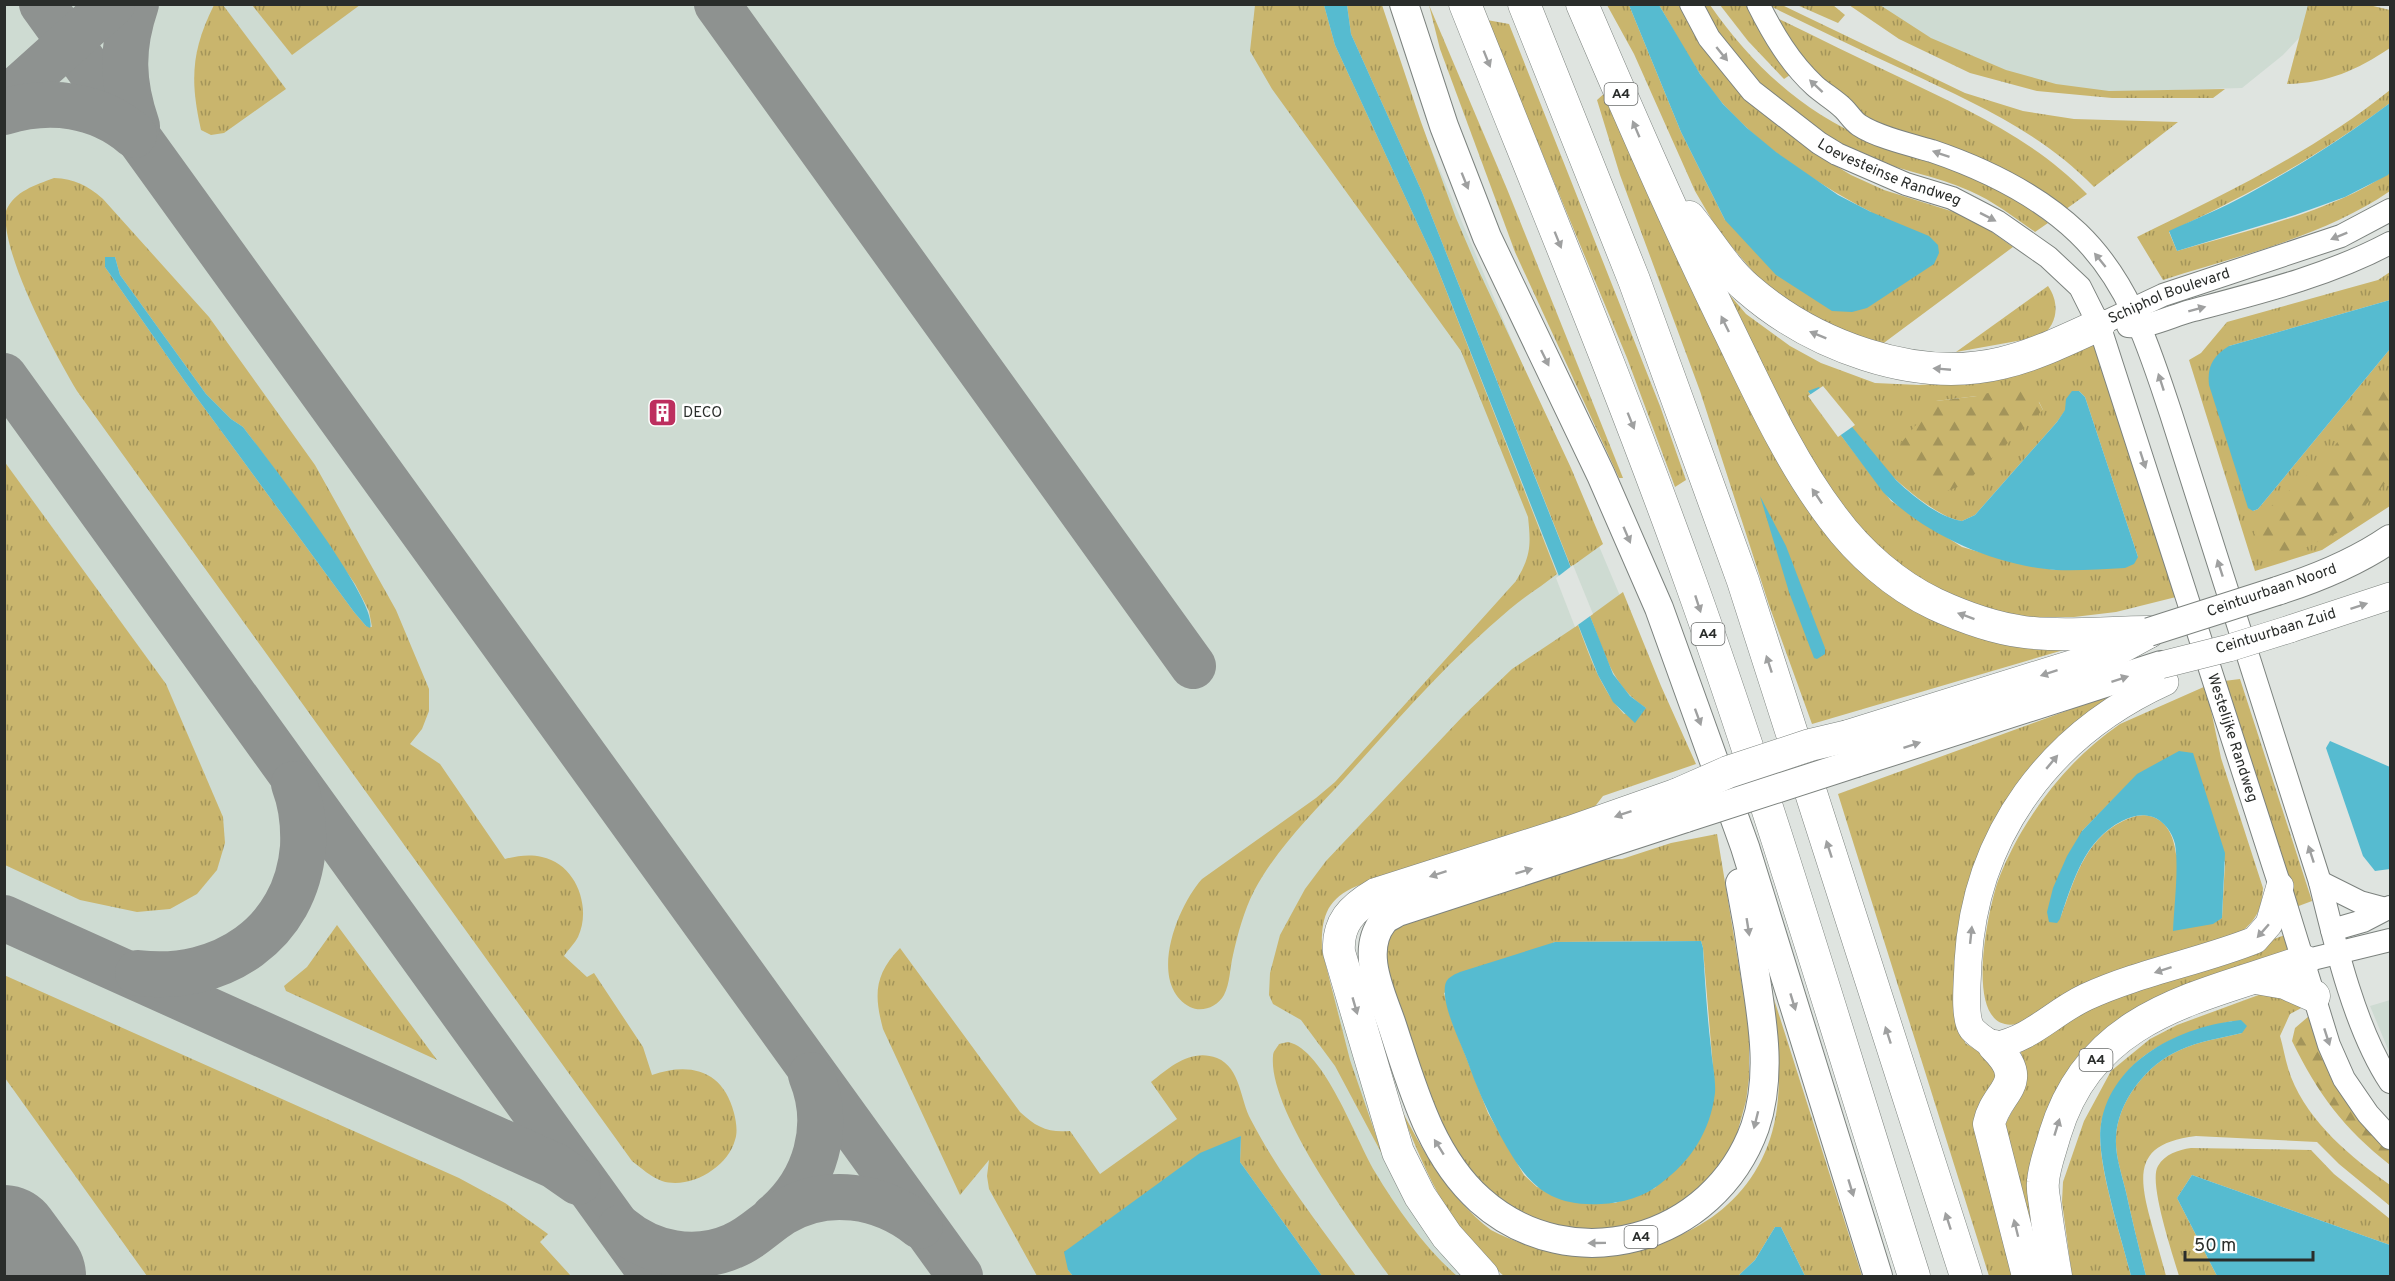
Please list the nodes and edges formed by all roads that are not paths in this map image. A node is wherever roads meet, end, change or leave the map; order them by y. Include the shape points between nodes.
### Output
1 (1404, 4) edge
2 (1465, 4) edge
3 (1524, 4) edge
4 (1582, 4) edge
5 (1691, 4) edge
6 (1758, 4) edge
7 (1659, 183) junction
8 (2391, 210) edge
9 (2391, 243) edge
10 (2137, 318) junction
11 (2100, 325) junction
12 (2387, 542) edge
13 (2391, 596) edge
14 (2149, 632) junction
15 (2163, 673) junction
16 (1709, 747) junction
17 (1852, 750) junction
18 (1682, 806) junction
19 (2320, 882) junction
20 (2280, 886) junction
21 (2388, 908) edge
22 (2332, 930) junction
23 (2384, 942) edge
24 (2338, 953) junction
25 (2304, 961) junction
26 (2253, 978) junction
27 (2350, 989) junction
28 (2314, 996) junction
29 (1994, 1046) junction
30 (2391, 1082) edge
31 (2391, 1138) edge
32 (1482, 1276) edge
33 (1878, 1276) edge
34 (1914, 1276) edge
35 (1966, 1276) edge
36 (2028, 1276) edge
37 (2056, 1276) edge

1 -> 16 highway, A4 via 1444,126 1487,237 1606,485 1659,608
2 -> 34 highway, A4 via 1693,588
35 -> 3 highway via 1743,581 1634,280
7 -> 4 highway, A4
5 -> 11 street, Loevesteinse Randweg via 1709,38 1752,91 1837,154 1906,184 1952,198 1998,222 2080,287
10 -> 6 street, Loevesteinse Randweg via 2106,266 2079,234 2028,195 1977,167 1858,125 1792,61
11 -> 7 highway, A4 via 2046,349 1987,366 1952,370 1908,366 1872,356 1798,326 1746,288
14 -> 7 highway, A4 via 2049,634 1999,627 1933,603 1872,561 1834,520 1792,455
8 -> 10 street, Schiphol Boulevard via 2341,236 2163,295
10 -> 9 street, Schiphol Boulevard via 2169,317 2258,292 2357,261
10 - 11 street, Schiphol Boulevard
19 -> 10 street
11 -> 20 street, Westelijke Randweg
12 - 14 highway, Ceintuurbaan Noord, bridge via 2322,576
15 -> 13 main road, Ceintuurbaan Zuid, bridge
14 -> 17 highway, A4 via 2105,656 1873,730
17 -> 15 highway, A4
29 -> 15 main road, Ceintuurbaan Zuid via 1970,1024 1967,994 1973,915 2002,833 2056,756
16 -> 18 highway, A4 via 1746,913 1764,1031 1765,1077 1755,1127 1733,1169 1711,1196 1661,1231 1632,1240 1599,1243 1563,1242 1538,1236 1511,1223 1480,1200 1436,1144 1376,977 1373,942 1383,922 1398,912
16 -> 33 highway, A4 via 1745,847
17 - 18 highway, A4, bridge via 1810,745 1728,772
18 -> 32 highway, A4 via 1570,832 1376,894 1360,903 1342,925 1339,952 1398,1152 1420,1197
19 - 21 street via 2360,902
19 - 22 street
20 - 25 street, Westelijke Randweg
20 -> 29 main road via 2270,924 2255,940 2116,985 2085,998 2023,1038
21 - 22 street
22 - 24 street
22 - 25 street
23 - 24 street
23 - 27 street via 2359,967
24 - 25 street
24 - 27 street
25 - 26 highway, A4
25 - 28 street, Westelijke Randweg
26 - 28 highway, A4 via 2285,983
37 -> 26 highway, A4 via 2042,1183 2060,1117 2078,1083 2103,1050 2134,1027 2186,1000
27 - 30 street via 2376,1061
28 -> 31 street, Westelijke Randweg via 2344,1079 2368,1114
36 -> 29 highway via 1989,1124 2011,1080 2007,1061

